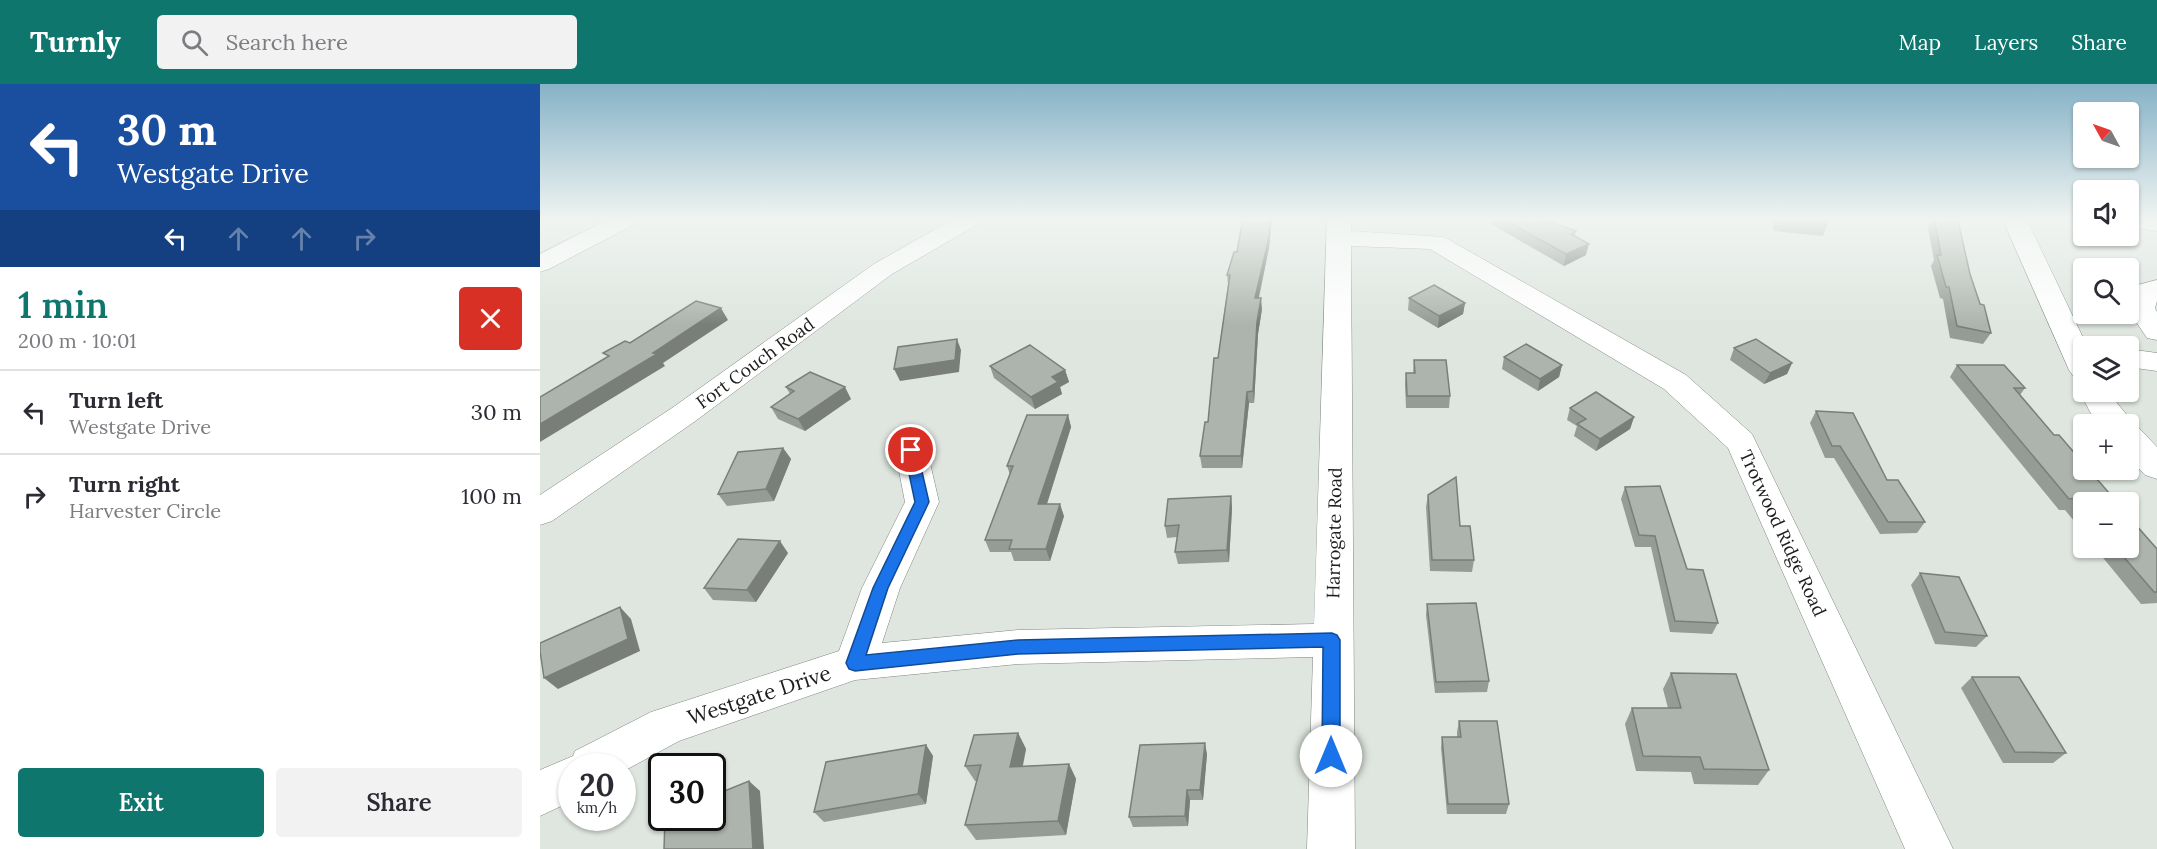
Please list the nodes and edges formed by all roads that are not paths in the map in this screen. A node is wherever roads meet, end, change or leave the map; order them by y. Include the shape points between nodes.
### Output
1 (560, 254) edge
2 (910, 254) edge
3 (1339, 254) edge
4 (1455, 254) edge
5 (2030, 254) edge
6 (540, 264) edge
7 (2157, 288) edge
8 (2157, 332) edge
9 (2073, 344) edge
10 (2139, 360) edge
11 (2157, 362) edge
12 (2139, 448) edge
13 (911, 450) dead end
14 (2157, 467) edge
15 (540, 512) edge
16 (1332, 640) junction
17 (855, 663) junction
18 (615, 753) edge
19 (558, 784) edge
20 (540, 794) edge
21 (1331, 849) edge
22 (1929, 849) edge

1 - 6 street
2 - 15 street, Fort Couch Road
3 - 16 street, Harrogate Road
4 - 22 street, Trotwood Ridge Road via 1675,382 1742,442
5 - 9 street
7 - 8 street via 2147,291 2141,308
10 - 11 street
12 - 14 street
13 - 17 street via 922,502 881,588
16 - 17 street, Westgate Drive via 1018,647
16 - 21 street, Harrogate Road
17 - 18 street, Westgate Drive via 666,726
19 - 20 street

